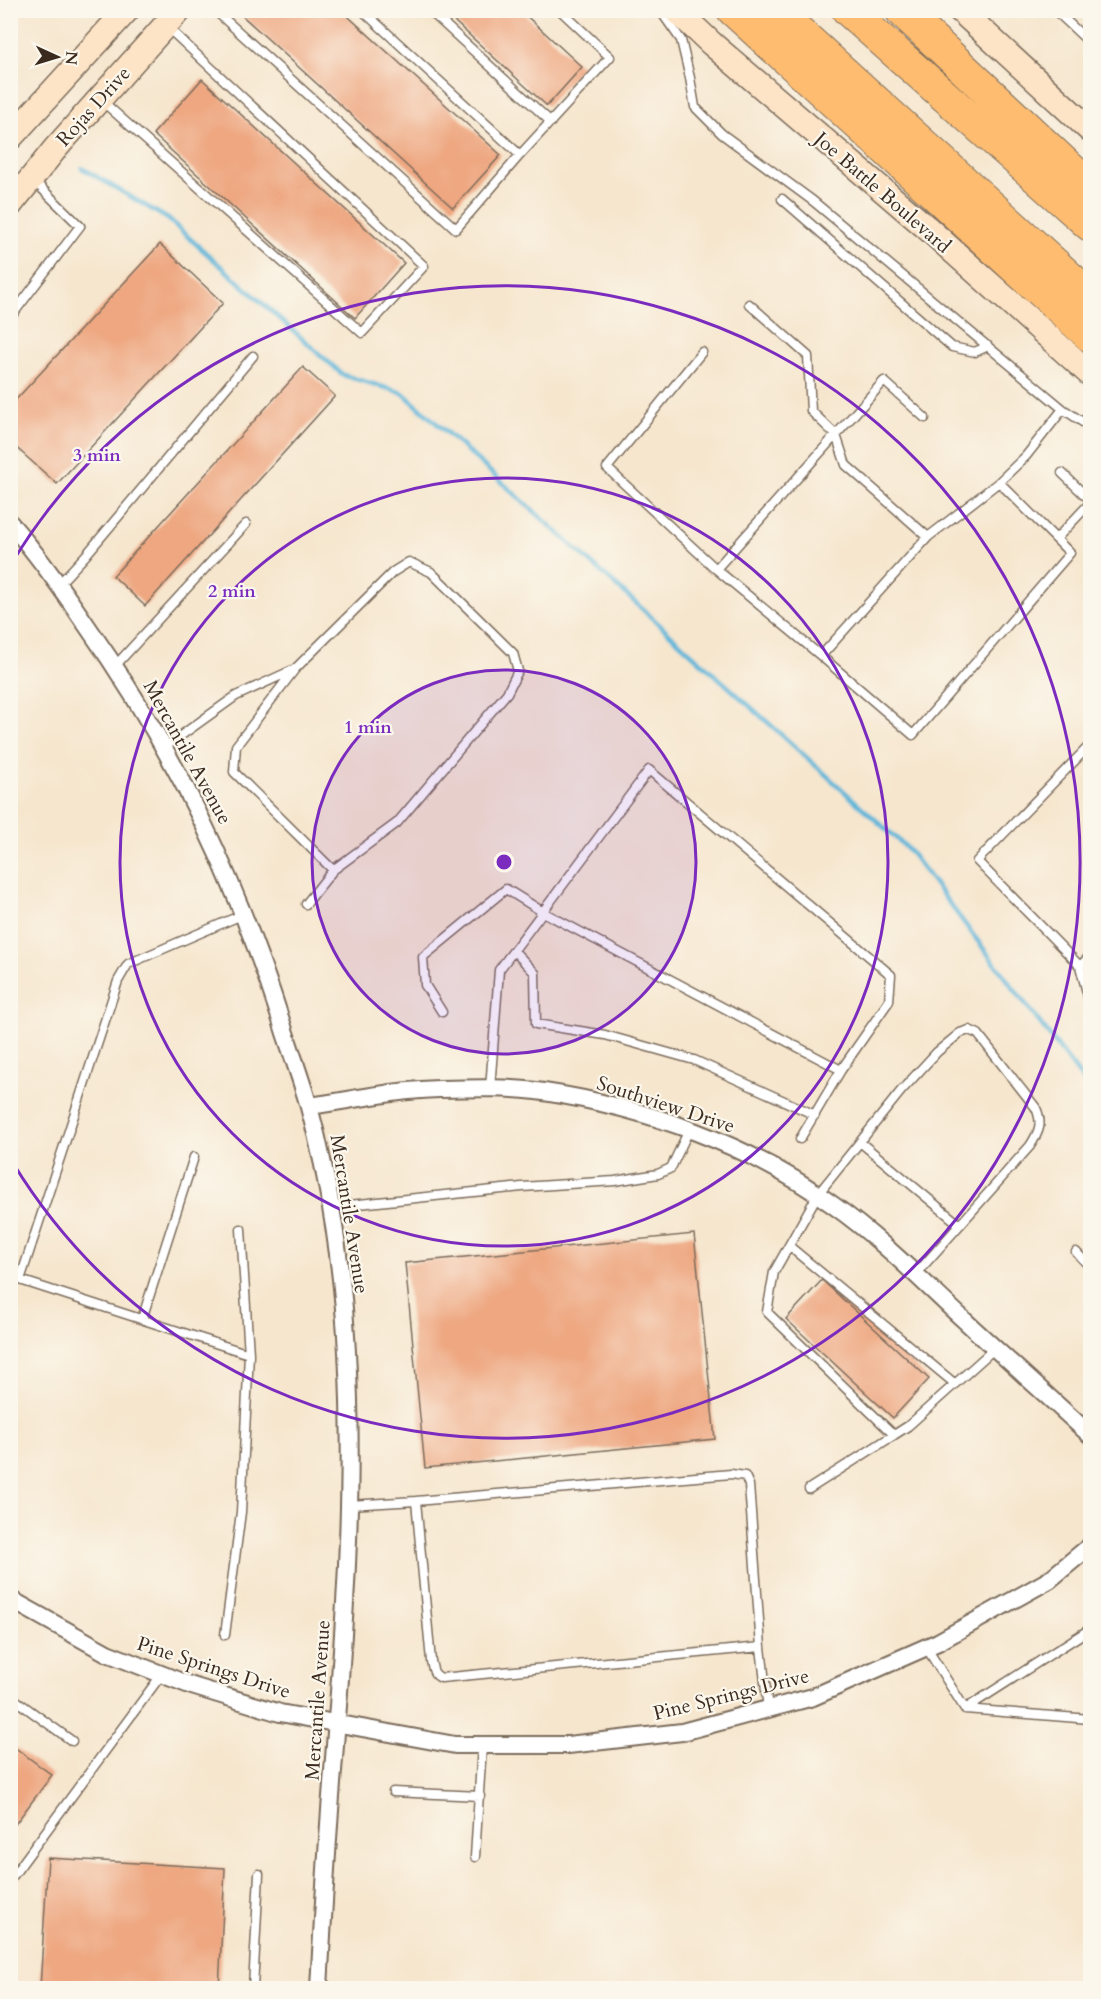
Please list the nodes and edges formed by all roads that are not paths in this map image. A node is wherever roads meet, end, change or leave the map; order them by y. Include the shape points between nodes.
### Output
1 (126, 10) edge
2 (362, 10) edge
3 (429, 10) edge
4 (560, 10) edge
5 (660, 10) edge
6 (676, 10) edge
7 (733, 10) edge
8 (775, 10) edge
9 (848, 10) edge
10 (901, 10) edge
11 (960, 10) edge
12 (1055, 10) edge
13 (218, 13) dead end
14 (172, 18) edge
15 (1090, 43) edge
16 (72, 71) junction
17 (100, 99) junction
18 (551, 122) junction
19 (1090, 130) edge
20 (10, 138) edge
21 (520, 155) junction
22 (31, 178) junction
23 (1090, 187) edge
24 (782, 199) dead end
25 (10, 205) edge
26 (1090, 225) edge
27 (1090, 296) edge
28 (749, 304) dead end
29 (10, 318) edge
30 (1090, 336) edge
31 (988, 346) junction
32 (702, 352) dead end
33 (253, 357) dead end
34 (1090, 374) edge
35 (1063, 409) junction
36 (926, 418) dead end
37 (1090, 428) edge
38 (836, 435) junction
39 (1062, 473) dead end
40 (999, 482) junction
41 (1090, 502) edge
42 (246, 524) dead end
43 (12, 529) edge
44 (928, 537) junction
45 (1056, 538) junction
46 (716, 569) junction
47 (59, 585) junction
48 (820, 656) junction
49 (115, 666) junction
50 (295, 669) junction
51 (1090, 745) edge
52 (165, 747) junction
53 (333, 870) junction
54 (306, 904) dead end
55 (543, 912) junction
56 (244, 914) junction
57 (514, 951) junction
58 (1090, 956) edge
59 (1080, 966) junction
60 (1090, 1004) edge
61 (442, 1012) dead end
62 (841, 1070) junction
63 (490, 1089) junction
64 (309, 1106) junction
65 (815, 1114) junction
66 (689, 1130) junction
67 (800, 1139) dead end
68 (860, 1142) junction
69 (194, 1157) dead end
70 (818, 1194) junction
71 (330, 1208) junction
72 (960, 1225) junction
73 (242, 1229) dead end
74 (789, 1246) junction
75 (1076, 1252) dead end
76 (1090, 1267) edge
77 (916, 1274) junction
78 (142, 1319) junction
79 (995, 1348) junction
80 (249, 1354) junction
81 (954, 1383) junction
82 (894, 1435) junction
83 (1090, 1435) edge
84 (809, 1489) dead end
85 (416, 1502) junction
86 (349, 1505) junction
87 (1090, 1546) edge
88 (10, 1599) edge
89 (1090, 1629) edge
90 (225, 1635) dead end
91 (761, 1647) junction
92 (926, 1647) junction
93 (162, 1674) junction
94 (10, 1696) edge
95 (768, 1709) junction
96 (965, 1709) junction
97 (1090, 1719) edge
98 (338, 1725) junction
99 (72, 1741) dead end
100 (482, 1745) junction
101 (393, 1792) dead end
102 (480, 1796) junction
103 (475, 1857) dead end
104 (259, 1874) dead end
105 (10, 1880) edge
106 (253, 1989) edge
107 (319, 1989) edge

1 - 16 main road, Rojas Drive
2 - 21 lane
3 - 18 lane
4 - 18 lane via 610,57
5 - 31 lane via 681,40 694,106 701,114
6 - 34 main road, Joe Battle Boulevard
7 - 30 highway
8 - 27 highway
9 - 26 highway
10 - 23 highway
11 - 19 main road
12 - 15 lane
13 - 21 lane via 456,229
14 - 17 main road, Rojas Drive
14 - 17 lane via 424,266 362,333
16 - 17 main road
16 - 20 main road, Rojas Drive
17 - 22 main road, Rojas Drive
18 - 21 lane
22 - 25 main road, Rojas Drive
22 - 29 lane via 80,226
24 - 31 lane via 952,347 975,352
28 - 38 lane via 808,356 811,411
31 - 35 lane
32 - 46 lane via 607,468
33 - 47 lane
35 - 37 lane
35 - 40 lane via 1026,456
36 - 38 lane via 884,381
38 - 44 lane via 846,465
38 - 46 lane
39 - 41 lane
40 - 44 lane
40 - 45 lane
41 - 45 lane
42 - 49 lane
43 - 47 street, Mercantile Avenue
44 - 48 lane
45 - 48 lane via 1070,553 913,735
46 - 48 lane
47 - 49 street, Mercantile Avenue
49 - 52 street, Mercantile Avenue
50 - 52 lane via 236,696
50 - 53 lane via 236,746 234,772
50 - 53 lane via 393,572 409,562 431,572 513,653 519,671 507,693 397,823
51 - 59 lane via 977,861
52 - 56 street, Mercantile Avenue via 204,822
53 - 54 lane
55 - 57 lane
55 - 61 lane via 506,889 423,957 425,985
55 - 62 lane
55 - 62 lane via 649,770 891,975 889,1001
56 - 64 street, Mercantile Avenue
56 - 78 lane via 128,964 118,981 20,1280
57 - 63 lane via 500,970
57 - 65 lane via 536,973 537,1024 605,1035 694,1060
58 - 59 lane
59 - 60 lane
62 - 65 lane
63 - 64 street, Southview Drive via 403,1092
63 - 66 street, Southview Drive via 543,1092 583,1100
64 - 71 street, Mercantile Avenue
65 - 67 lane
66 - 70 street, Southview Drive via 744,1152
66 - 71 lane via 671,1168 658,1174
68 - 70 lane
68 - 72 lane
68 - 72 lane via 937,1052 960,1033 969,1030 978,1034 1036,1108 1039,1132
69 - 78 lane
70 - 74 lane
70 - 77 street, Southview Drive
71 - 86 street, Mercantile Avenue via 347,1349
72 - 77 lane
73 - 80 lane
74 - 81 lane
74 - 82 lane via 774,1272 767,1312
75 - 76 lane
77 - 79 street, Southview Drive
78 - 80 lane
79 - 81 lane
79 - 83 street, Southview Drive
80 - 90 lane via 241,1512
81 - 82 lane
82 - 84 lane
85 - 86 lane
85 - 91 lane via 431,1661 433,1671 441,1678
85 - 91 lane via 731,1474 745,1476 749,1485
86 - 98 street, Mercantile Avenue
87 - 92 street, Pine Springs Drive via 1049,1580
88 - 93 street, Pine Springs Drive via 107,1653
89 - 96 lane
91 - 95 lane
92 - 95 street, Pine Springs Drive via 813,1697
92 - 96 lane
93 - 98 street, Pine Springs Drive via 280,1713
93 - 105 lane
94 - 99 lane
95 - 100 street, Pine Springs Drive via 682,1732 568,1745
96 - 97 lane
98 - 100 street, Pine Springs Drive via 455,1745
98 - 107 street, Mercantile Avenue
100 - 102 lane
101 - 102 lane
102 - 103 lane
104 - 106 lane

